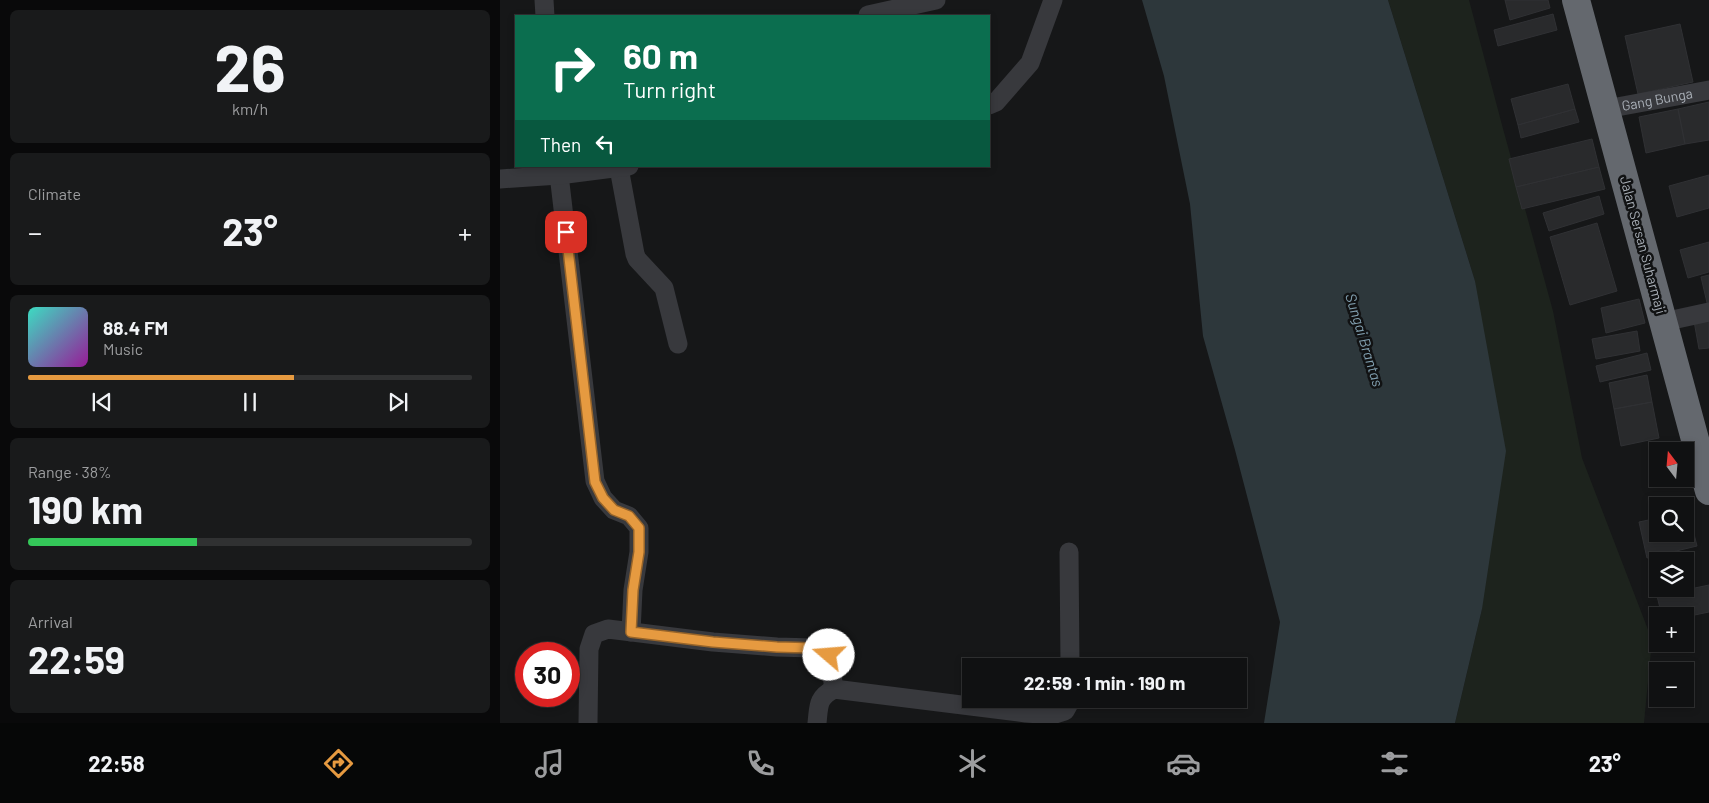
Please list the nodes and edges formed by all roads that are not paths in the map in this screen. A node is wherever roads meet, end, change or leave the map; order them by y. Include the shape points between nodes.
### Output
1 (544, 0) edge
2 (936, 0) edge
3 (1053, 0) edge
4 (1576, 0) edge
5 (867, 10) edge
6 (545, 15) edge
7 (1709, 90) edge
8 (990, 105) edge
9 (1606, 109) junction
10 (624, 167) edge
11 (559, 171) edge
12 (500, 179) edge
13 (1709, 312) edge
14 (1663, 322) junction
15 (678, 344) dead end
16 (1709, 491) edge
17 (1069, 552) dead end
18 (631, 632) junction
19 (1070, 658) edge
20 (834, 689) junction
21 (962, 704) edge
22 (993, 708) edge
23 (1067, 708) edge
24 (588, 723) edge
25 (817, 723) edge

1 - 6 street
2 - 5 street
3 - 8 street via 1030,62 996,102
4 - 9 highway, Jalan Sersan Suharmaji
7 - 9 street, Gang Bunga
9 - 14 highway, Jalan Sersan Suharmaji
10 - 11 street
10 - 15 street via 635,254 664,288
11 - 12 street
11 - 18 street via 595,482 608,504 629,516 639,528
13 - 14 street
14 - 16 highway, Jalan Sersan Suharmaji
17 - 19 street
18 - 20 street via 713,642 813,648 829,655
18 - 24 street via 608,628 594,634 590,649
20 - 21 street
20 - 25 street via 820,700
22 - 23 street via 1052,715

